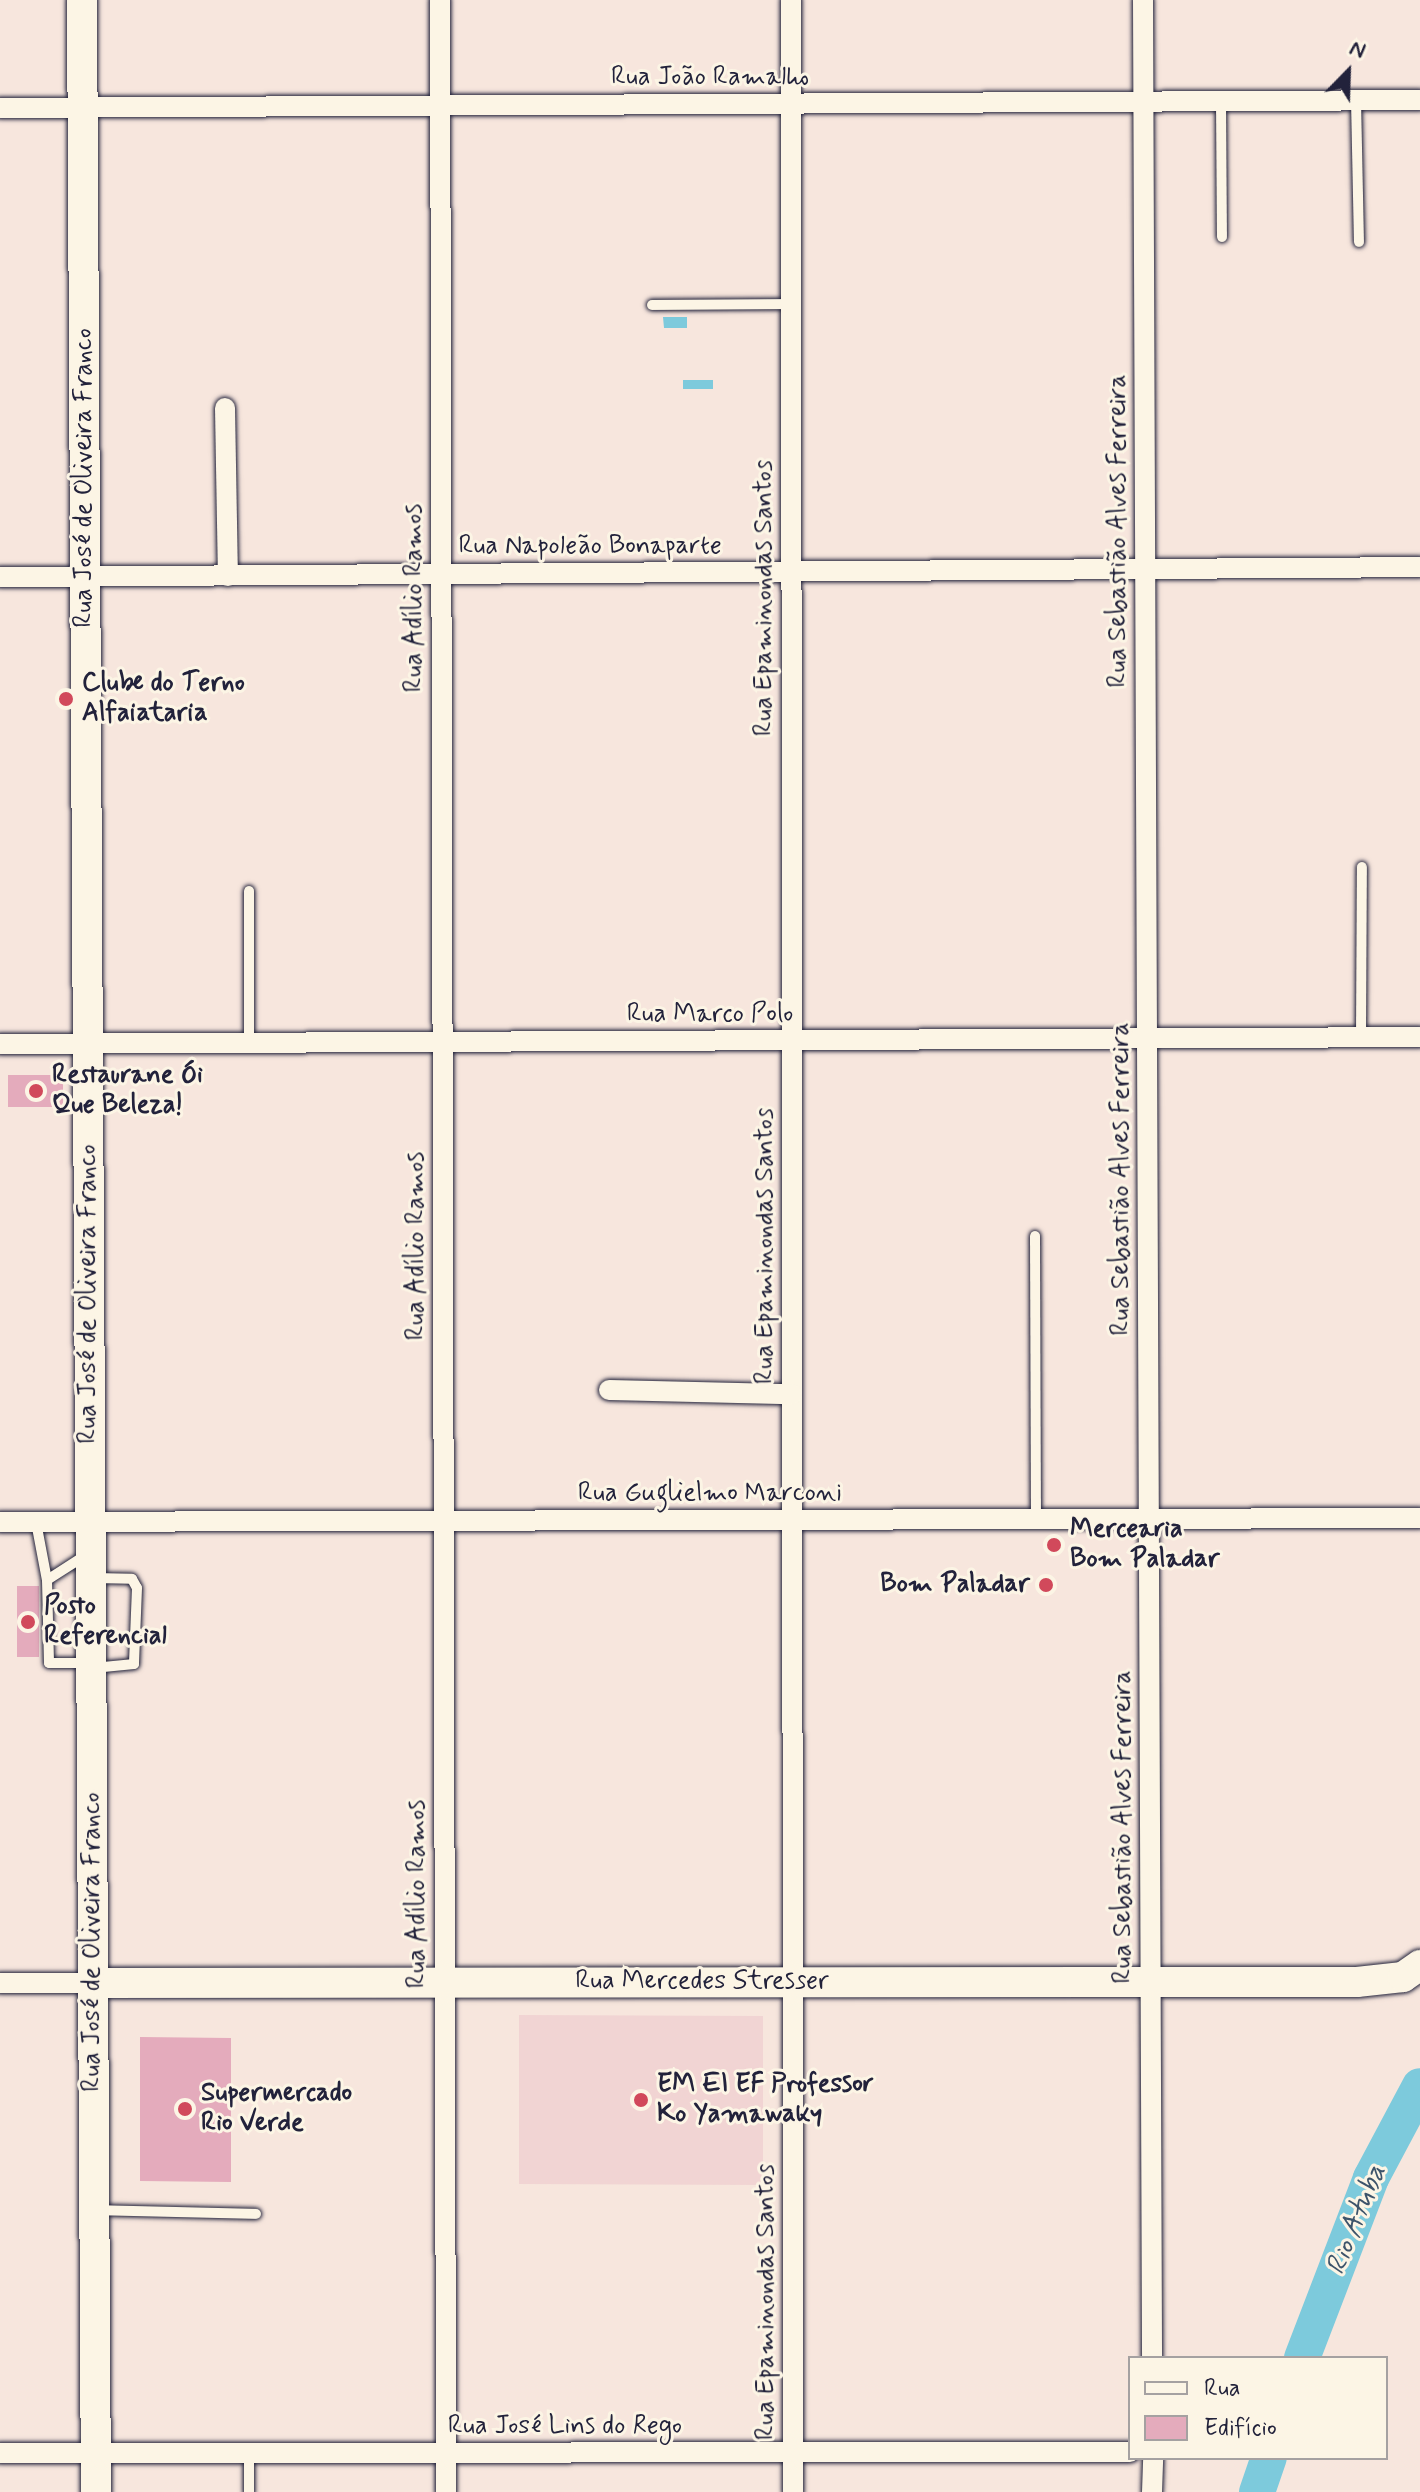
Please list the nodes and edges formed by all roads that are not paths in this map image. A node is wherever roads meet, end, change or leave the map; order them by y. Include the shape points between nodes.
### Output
1 (82, 0) edge
2 (440, 0) edge
3 (791, 0) edge
4 (1143, 0) edge
5 (1356, 100) junction
6 (1420, 100) edge
7 (1143, 101) junction
8 (1221, 101) junction
9 (791, 103) junction
10 (440, 105) junction
11 (83, 107) junction
12 (0, 108) edge
13 (1222, 237) dead end
14 (1359, 242) dead end
15 (791, 304) junction
16 (652, 305) dead end
17 (225, 408) dead end
18 (1420, 567) edge
19 (1145, 569) junction
20 (791, 572) junction
21 (441, 574) junction
22 (228, 576) junction
23 (0, 577) edge
24 (85, 577) junction
25 (1362, 867) dead end
26 (249, 891) dead end
27 (1420, 1037) edge
28 (1361, 1038) junction
29 (1147, 1039) junction
30 (792, 1040) junction
31 (442, 1042) junction
32 (249, 1043) junction
33 (0, 1044) edge
34 (88, 1044) junction
35 (1035, 1236) dead end
36 (609, 1390) dead end
37 (792, 1394) junction
38 (1420, 1518) edge
39 (1036, 1519) junction
40 (1149, 1519) junction
41 (792, 1520) junction
42 (443, 1521) junction
43 (0, 1522) edge
44 (36, 1522) junction
45 (90, 1522) junction
46 (91, 1565) junction
47 (47, 1580) junction
48 (91, 1665) junction
49 (1412, 1971) edge
50 (444, 1982) junction
51 (793, 1982) junction
52 (1151, 1982) junction
53 (0, 1983) edge
54 (93, 1983) junction
55 (94, 2210) junction
56 (256, 2214) dead end
57 (1152, 2356) edge
58 (1128, 2452) edge
59 (0, 2453) edge
60 (95, 2453) junction
61 (249, 2453) junction
62 (446, 2453) junction
63 (793, 2453) junction
64 (1153, 2460) edge
65 (96, 2492) edge
66 (249, 2492) edge
67 (446, 2492) edge
68 (793, 2492) edge
69 (1152, 2492) edge

1 - 11 street, Rua José de Oliveira Franco
2 - 10 street, Rua Adílio Ramos
3 - 9 street, Rua Epaminondas Santos
4 - 7 street, Rua Sebastião Alves Ferreira
5 - 6 street, Rua João Ramalho
5 - 8 street, Rua João Ramalho
5 - 14 lane
7 - 8 street, Rua João Ramalho
7 - 9 street, Rua João Ramalho
7 - 19 street, Rua Sebastião Alves Ferreira
8 - 13 lane
9 - 10 street, Rua João Ramalho
9 - 15 street, Rua Epaminondas Santos
10 - 11 street, Rua João Ramalho
10 - 21 street, Rua Adílio Ramos
11 - 12 street, Rua João Ramalho
11 - 24 street, Rua José de Oliveira Franco
15 - 16 lane
15 - 20 street, Rua Epaminondas Santos
17 - 22 street
18 - 19 street, Rua Napoleão Bonaparte
19 - 20 street, Rua Napoleão Bonaparte
19 - 29 street, Rua Sebastião Alves Ferreira
20 - 21 street, Rua Napoleão Bonaparte
20 - 30 street, Rua Epaminondas Santos
21 - 22 street, Rua Napoleão Bonaparte
21 - 31 street, Rua Adílio Ramos
22 - 24 street, Rua Napoleão Bonaparte
23 - 24 street, Rua Napoleão Bonaparte
24 - 34 street, Rua José de Oliveira Franco
25 - 28 lane
26 - 32 lane
27 - 28 street, Rua Marco Polo
28 - 29 street, Rua Marco Polo
29 - 30 street, Rua Marco Polo
29 - 40 street, Rua Sebastião Alves Ferreira
30 - 31 street, Rua Marco Polo
30 - 37 street, Rua Epaminondas Santos
31 - 32 street, Rua Marco Polo
31 - 42 street, Rua Adílio Ramos
32 - 34 street, Rua Marco Polo
33 - 34 street, Rua Marco Polo
34 - 45 street, Rua José de Oliveira Franco
35 - 39 lane
36 - 37 street
37 - 41 street, Rua Epaminondas Santos
38 - 40 street, Rua Guglielmo Marconi
39 - 40 street, Rua Guglielmo Marconi
39 - 41 street, Rua Guglielmo Marconi
40 - 52 street, Rua Sebastião Alves Ferreira
41 - 42 street, Rua Guglielmo Marconi
41 - 51 street, Rua Epaminondas Santos
42 - 45 street, Rua Guglielmo Marconi
42 - 50 street, Rua Adílio Ramos
43 - 44 street, Rua Guglielmo Marconi
44 - 45 street, Rua Guglielmo Marconi
44 - 47 lane
45 - 46 street, Rua José de Oliveira Franco
46 - 47 lane
46 - 48 street, Rua José de Oliveira Franco
46 - 48 lane via 132,1579 137,1588 134,1664
47 - 48 lane via 49,1663
48 - 54 street, Rua José de Oliveira Franco
49 - 52 street, Rua Mercedes Stresser via 1357,1982
50 - 51 street, Rua Mercedes Stresser
50 - 54 street, Rua Mercedes Stresser
50 - 62 street, Rua Adílio Ramos
51 - 52 street, Rua Mercedes Stresser
51 - 63 street, Rua Epaminondas Santos
52 - 57 street, Rua Sebastião Alves Ferreira
53 - 54 street, Rua Mercedes Stresser
54 - 55 street, Rua José de Oliveira Franco
55 - 56 lane
55 - 60 street, Rua José de Oliveira Franco
58 - 63 street, Rua José Lins do Rego
59 - 60 street, Rua José Lins do Rego
60 - 61 street, Rua José Lins do Rego
60 - 65 street, Rua José de Oliveira Franco
61 - 62 street, Rua José Lins do Rego
61 - 66 lane
62 - 63 street, Rua José Lins do Rego
62 - 67 street, Rua Adílio Ramos
63 - 68 street, Rua Epaminondas Santos
64 - 69 street

